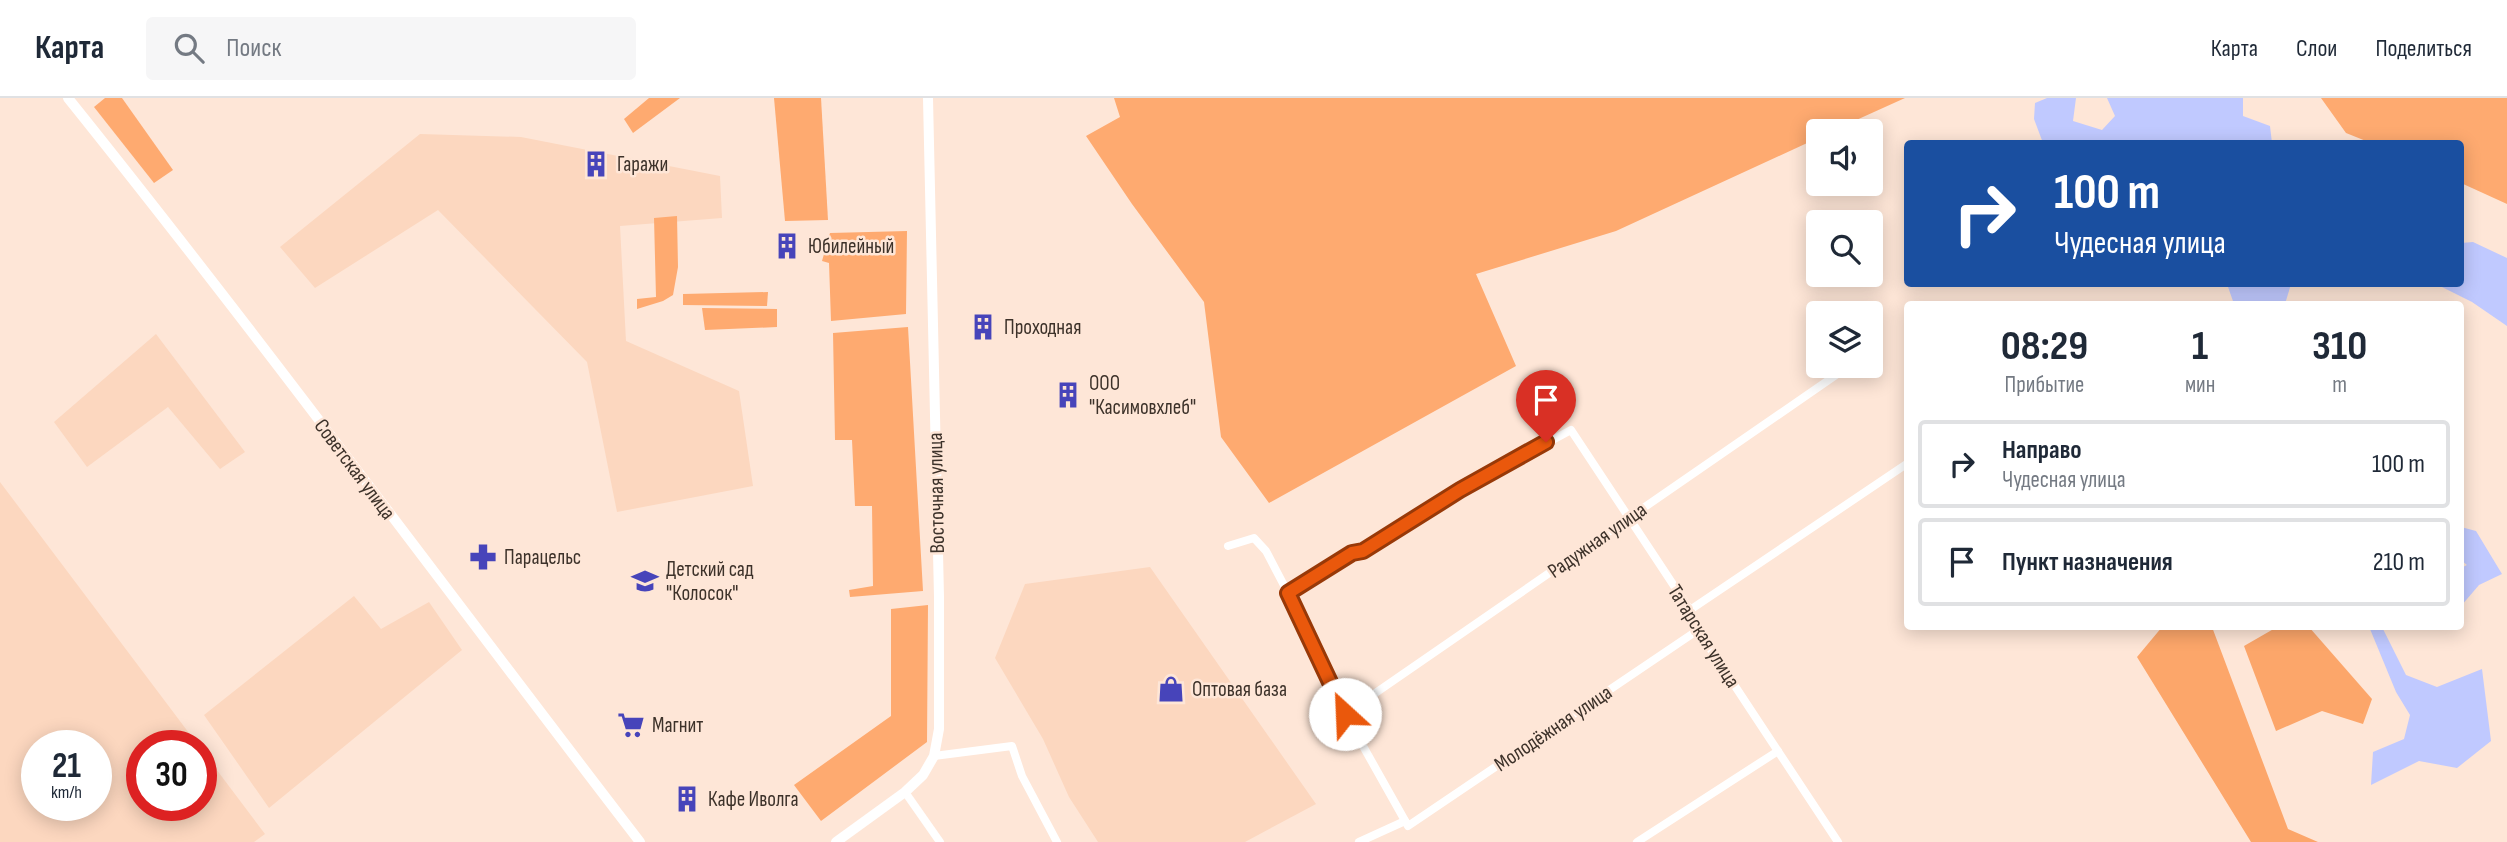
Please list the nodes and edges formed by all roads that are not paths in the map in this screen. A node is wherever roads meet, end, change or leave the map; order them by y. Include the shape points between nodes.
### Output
1 (68, 98) edge
2 (928, 98) edge
3 (1832, 378) edge
4 (1904, 466) edge
5 (1630, 517) junction
6 (1228, 546) dead end
7 (1288, 593) junction
8 (1689, 610) junction
9 (1698, 630) junction
10 (1345, 714) junction
11 (1778, 751) junction
12 (934, 756) junction
13 (905, 792) junction
14 (1407, 823) junction
15 (639, 842) edge
16 (836, 842) edge
17 (940, 842) edge
18 (1057, 842) edge
19 (1359, 842) edge
20 (1637, 842) edge
21 (1838, 842) edge

1 - 15 main road, Советская улица
2 - 12 main road, Восточная улица via 939,597 939,729
3 - 5 street, Радужная улица
4 - 8 street
5 - 7 street, Татарская улица via 1570,430
5 - 8 street, Татарская улица
5 - 10 street, Радужная улица
6 - 7 street via 1254,538
7 - 10 street
8 - 9 street, Татарская улица
9 - 11 street, Татарская улица
9 - 14 street, Молодёжная улица
10 - 14 street
11 - 20 street
11 - 21 street, Татарская улица
12 - 13 main road, Восточная улица
12 - 18 street via 1012,746 1022,776
13 - 16 main road, Восточная улица
13 - 17 street
14 - 19 street, Молодёжная улица

